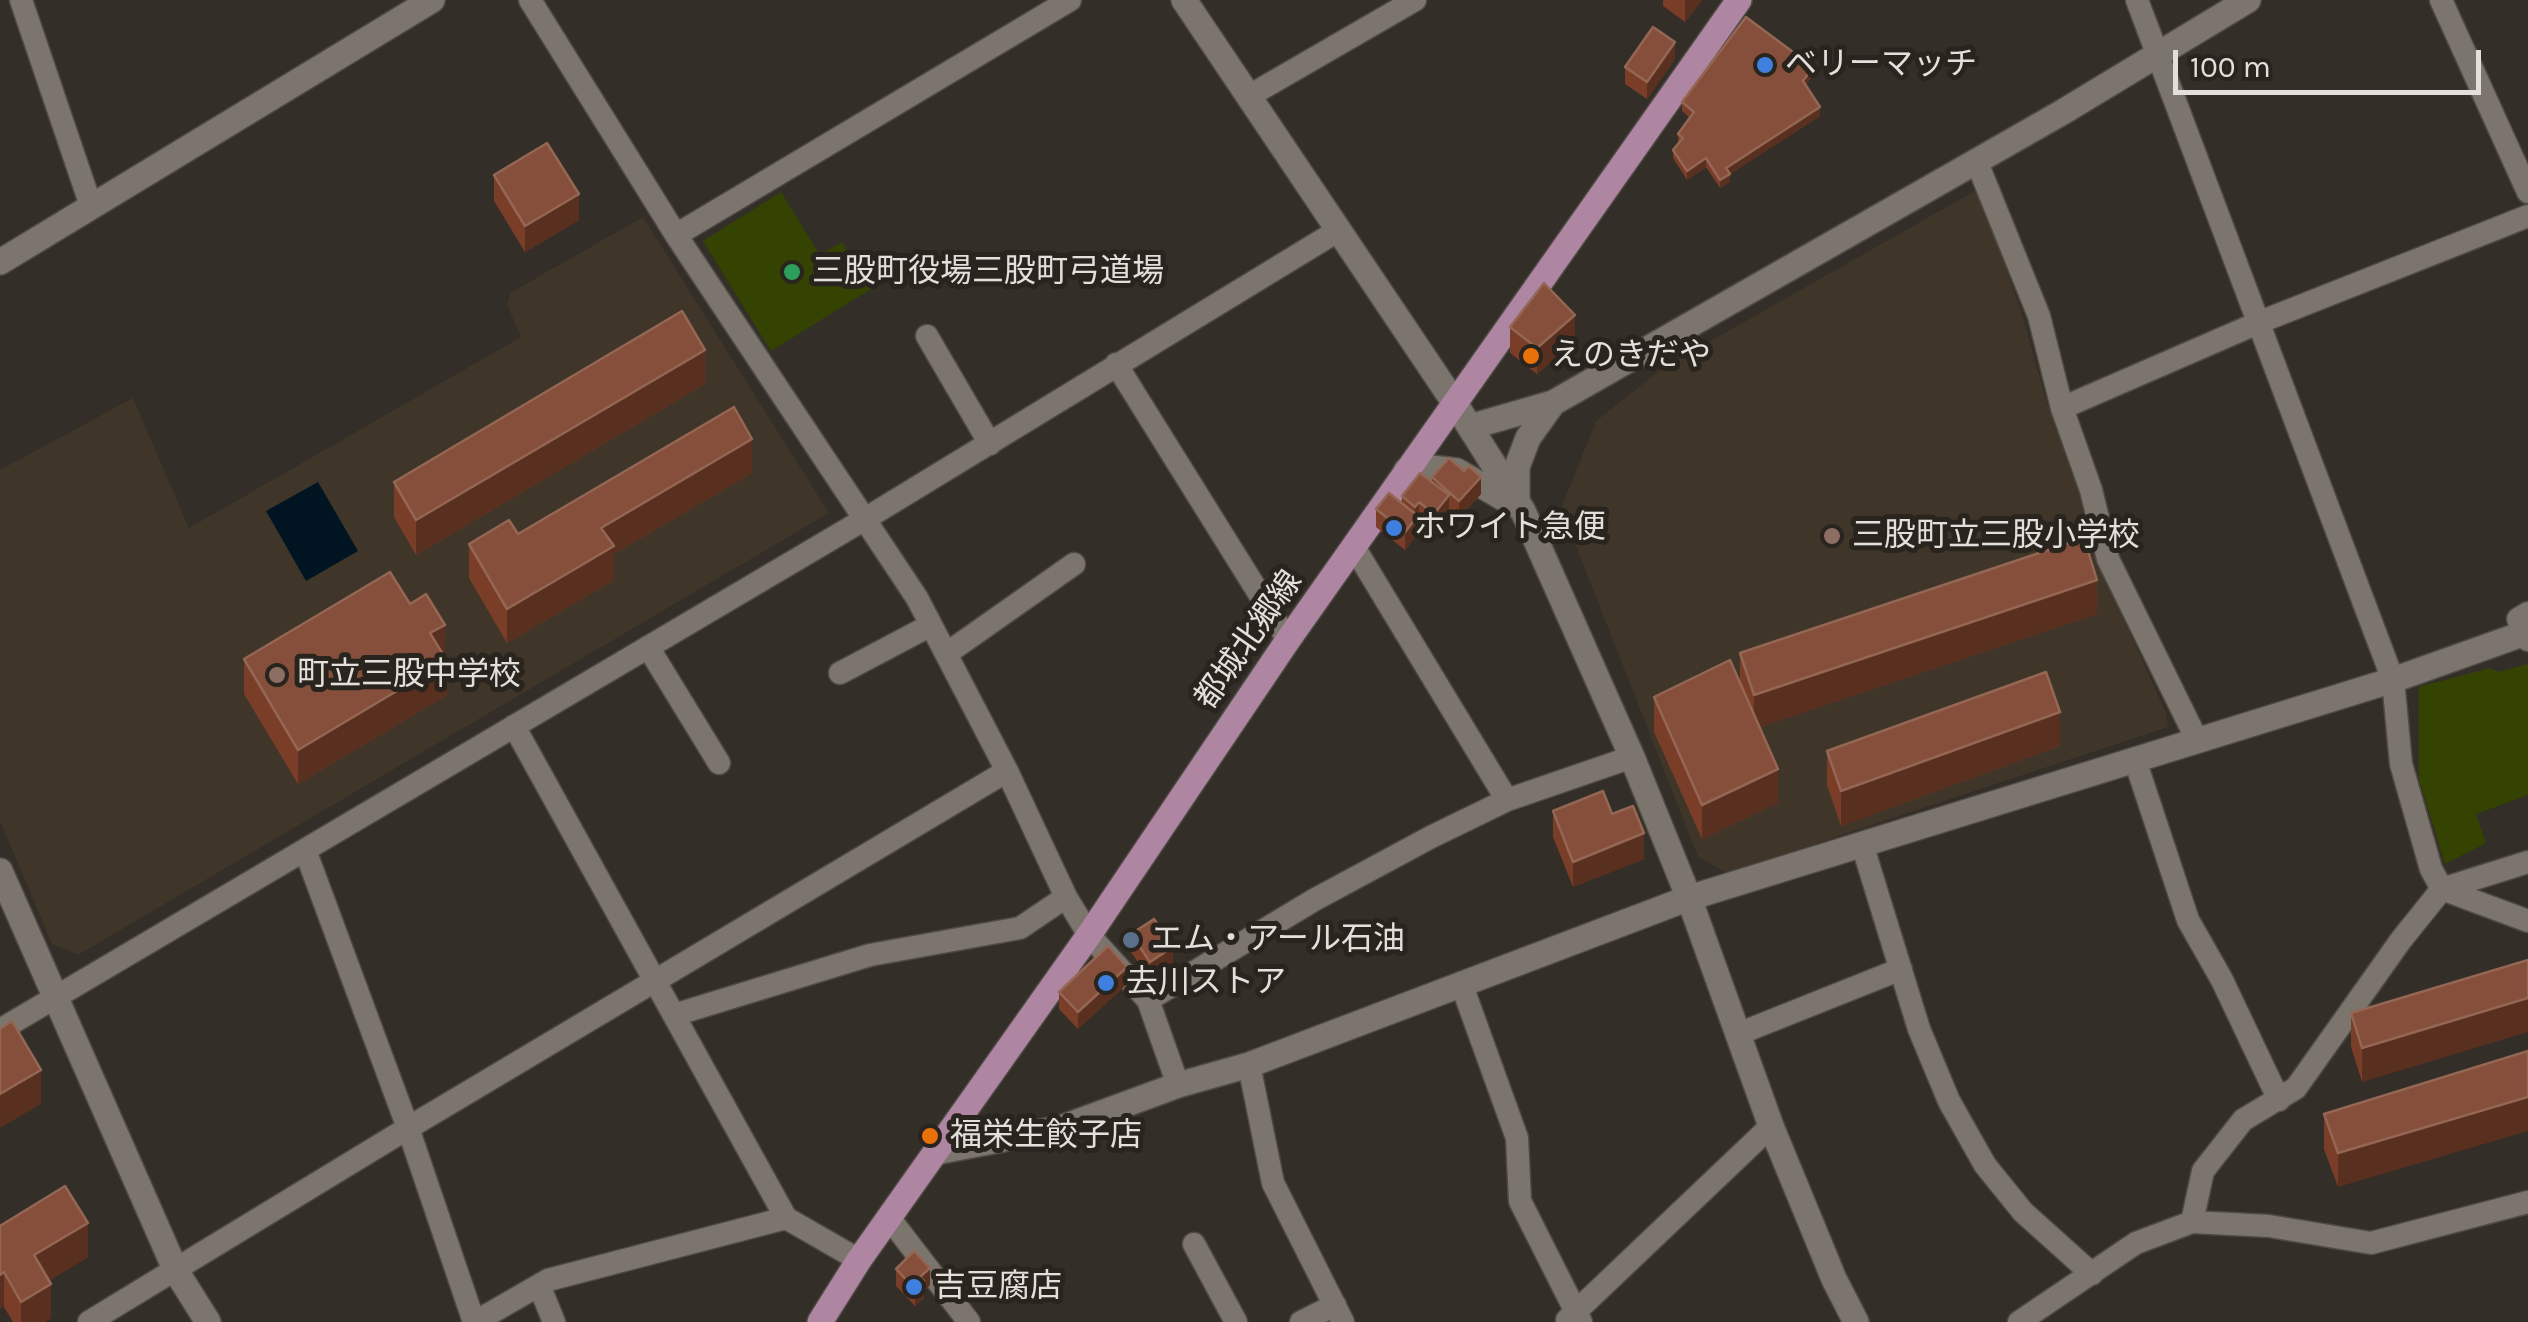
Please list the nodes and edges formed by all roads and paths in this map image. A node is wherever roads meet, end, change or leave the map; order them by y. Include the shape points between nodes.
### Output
1 (21, 0) edge
2 (432, 0) edge
3 (530, 0) edge
4 (1070, 0) edge
5 (1184, 0) edge
6 (1415, 0) edge
7 (1739, 0) edge
8 (2137, 0) edge
9 (2248, 0) edge
10 (2441, 0) edge
11 (2159, 55) junction
12 (1249, 96) junction
13 (1976, 160) junction
14 (2528, 192) edge
15 (91, 206) junction
16 (2528, 216) edge
17 (1339, 230) junction
18 (676, 235) junction
19 (0, 262) edge
20 (2260, 322) junction
21 (927, 336) dead end
22 (1116, 364) junction
23 (1454, 402) junction
24 (1554, 403) junction
25 (2062, 408) junction
26 (1470, 426) junction
27 (990, 444) junction
28 (1406, 471) junction
29 (1520, 504) junction
30 (864, 519) junction
31 (1354, 547) junction
32 (1074, 564) dead end
33 (931, 625) junction
34 (2527, 629) edge
35 (1288, 640) junction
36 (648, 648) junction
37 (946, 654) junction
38 (840, 673) dead end
39 (2393, 680) junction
40 (514, 726) junction
41 (2197, 740) junction
42 (1632, 757) junction
43 (2135, 760) junction
44 (719, 763) dead end
45 (1007, 772) junction
46 (1506, 800) junction
47 (1862, 844) junction
48 (306, 850) junction
49 (2528, 862) edge
50 (0, 871) edge
51 (2442, 889) junction
52 (1066, 897) junction
53 (1690, 898) junction
54 (2528, 921) edge
55 (1089, 935) junction
56 (1901, 969) junction
57 (654, 980) junction
58 (1461, 983) junction
59 (54, 998) junction
60 (1148, 1000) junction
61 (674, 1016) junction
62 (0, 1030) edge
63 (1738, 1034) junction
64 (1249, 1065) junction
65 (1178, 1085) junction
66 (2279, 1100) junction
67 (1771, 1126) junction
68 (408, 1128) junction
69 (936, 1152) junction
70 (2528, 1202) edge
71 (786, 1218) junction
72 (890, 1219) junction
73 (2192, 1222) junction
74 (1194, 1244) dead end
75 (859, 1260) junction
76 (176, 1271) junction
77 (2092, 1274) junction
78 (539, 1285) junction
79 (1339, 1314) edge
80 (1574, 1319) edge
81 (89, 1322) edge
82 (208, 1322) edge
83 (475, 1322) edge
84 (554, 1322) edge
85 (820, 1322) edge
86 (969, 1322) edge
87 (1236, 1322) edge
88 (1302, 1322) edge
89 (1856, 1322) edge
90 (2019, 1322) edge

1 - 15 street
2 - 15 street
3 - 18 street
4 - 18 street
5 - 12 street
6 - 12 street
7 - 23 main road, 都城北郷線
8 - 11 street
9 - 11 street
10 - 14 street
11 - 13 street
11 - 20 street
12 - 17 street
13 - 24 street
13 - 25 street via 2039,316
15 - 19 street
16 - 20 street
17 - 22 street
17 - 23 street
18 - 30 street
20 - 25 street
20 - 39 street
21 - 27 street
22 - 27 street
22 - 35 street
23 - 26 street
23 - 28 main road, 都城北郷線
24 - 26 street
24 - 29 street via 1516,467
25 - 41 street via 2108,559
26 - 29 street
27 - 30 street
28 - 29 street via 1457,472
28 - 31 main road, 都城北郷線
29 - 42 street
30 - 33 street
30 - 36 street
31 - 35 main road, 都城北郷線
31 - 46 street
32 - 37 street
33 - 37 street
33 - 38 street
34 - 39 street
35 - 55 main road, 都城北郷線
36 - 40 street
36 - 44 street
37 - 45 street
39 - 41 street
39 - 51 street via 2402,764
40 - 48 street
40 - 57 street
41 - 43 street
42 - 46 street
42 - 53 street
43 - 47 street
43 - 66 street via 2188,920
45 - 52 street
45 - 57 street
46 - 60 street via 1314,900
47 - 53 street
47 - 56 street
48 - 59 street
48 - 68 street
49 - 51 street
50 - 59 street
51 - 54 street
51 - 66 street via 2296,1088
52 - 55 street
52 - 61 street via 1020,928 870,954
53 - 58 street
53 - 63 street
55 - 60 street
55 - 69 main road, 都城北郷線
56 - 63 street
56 - 77 street via 1949,1101 1985,1165 2023,1212
57 - 61 street
57 - 68 street
58 - 64 street
58 - 80 street via 1517,1138 1520,1201
59 - 62 street
59 - 76 street
60 - 65 street
61 - 71 street
63 - 67 street
64 - 65 street
64 - 79 street via 1273,1183
65 - 69 street via 1061,1128
66 - 73 street via 2243,1120 2204,1171
67 - 80 street
67 - 89 street
68 - 76 street
68 - 83 street
69 - 72 main road, 都城北郷線
70 - 73 street via 2370,1243 2269,1226
71 - 75 street
71 - 78 street
72 - 75 main road, 都城北郷線
72 - 86 street
73 - 77 street via 2136,1244
74 - 87 street
75 - 85 main road, 都城北郷線
76 - 81 street
76 - 82 street
77 - 90 street
78 - 83 street
78 - 84 street
79 - 88 street

